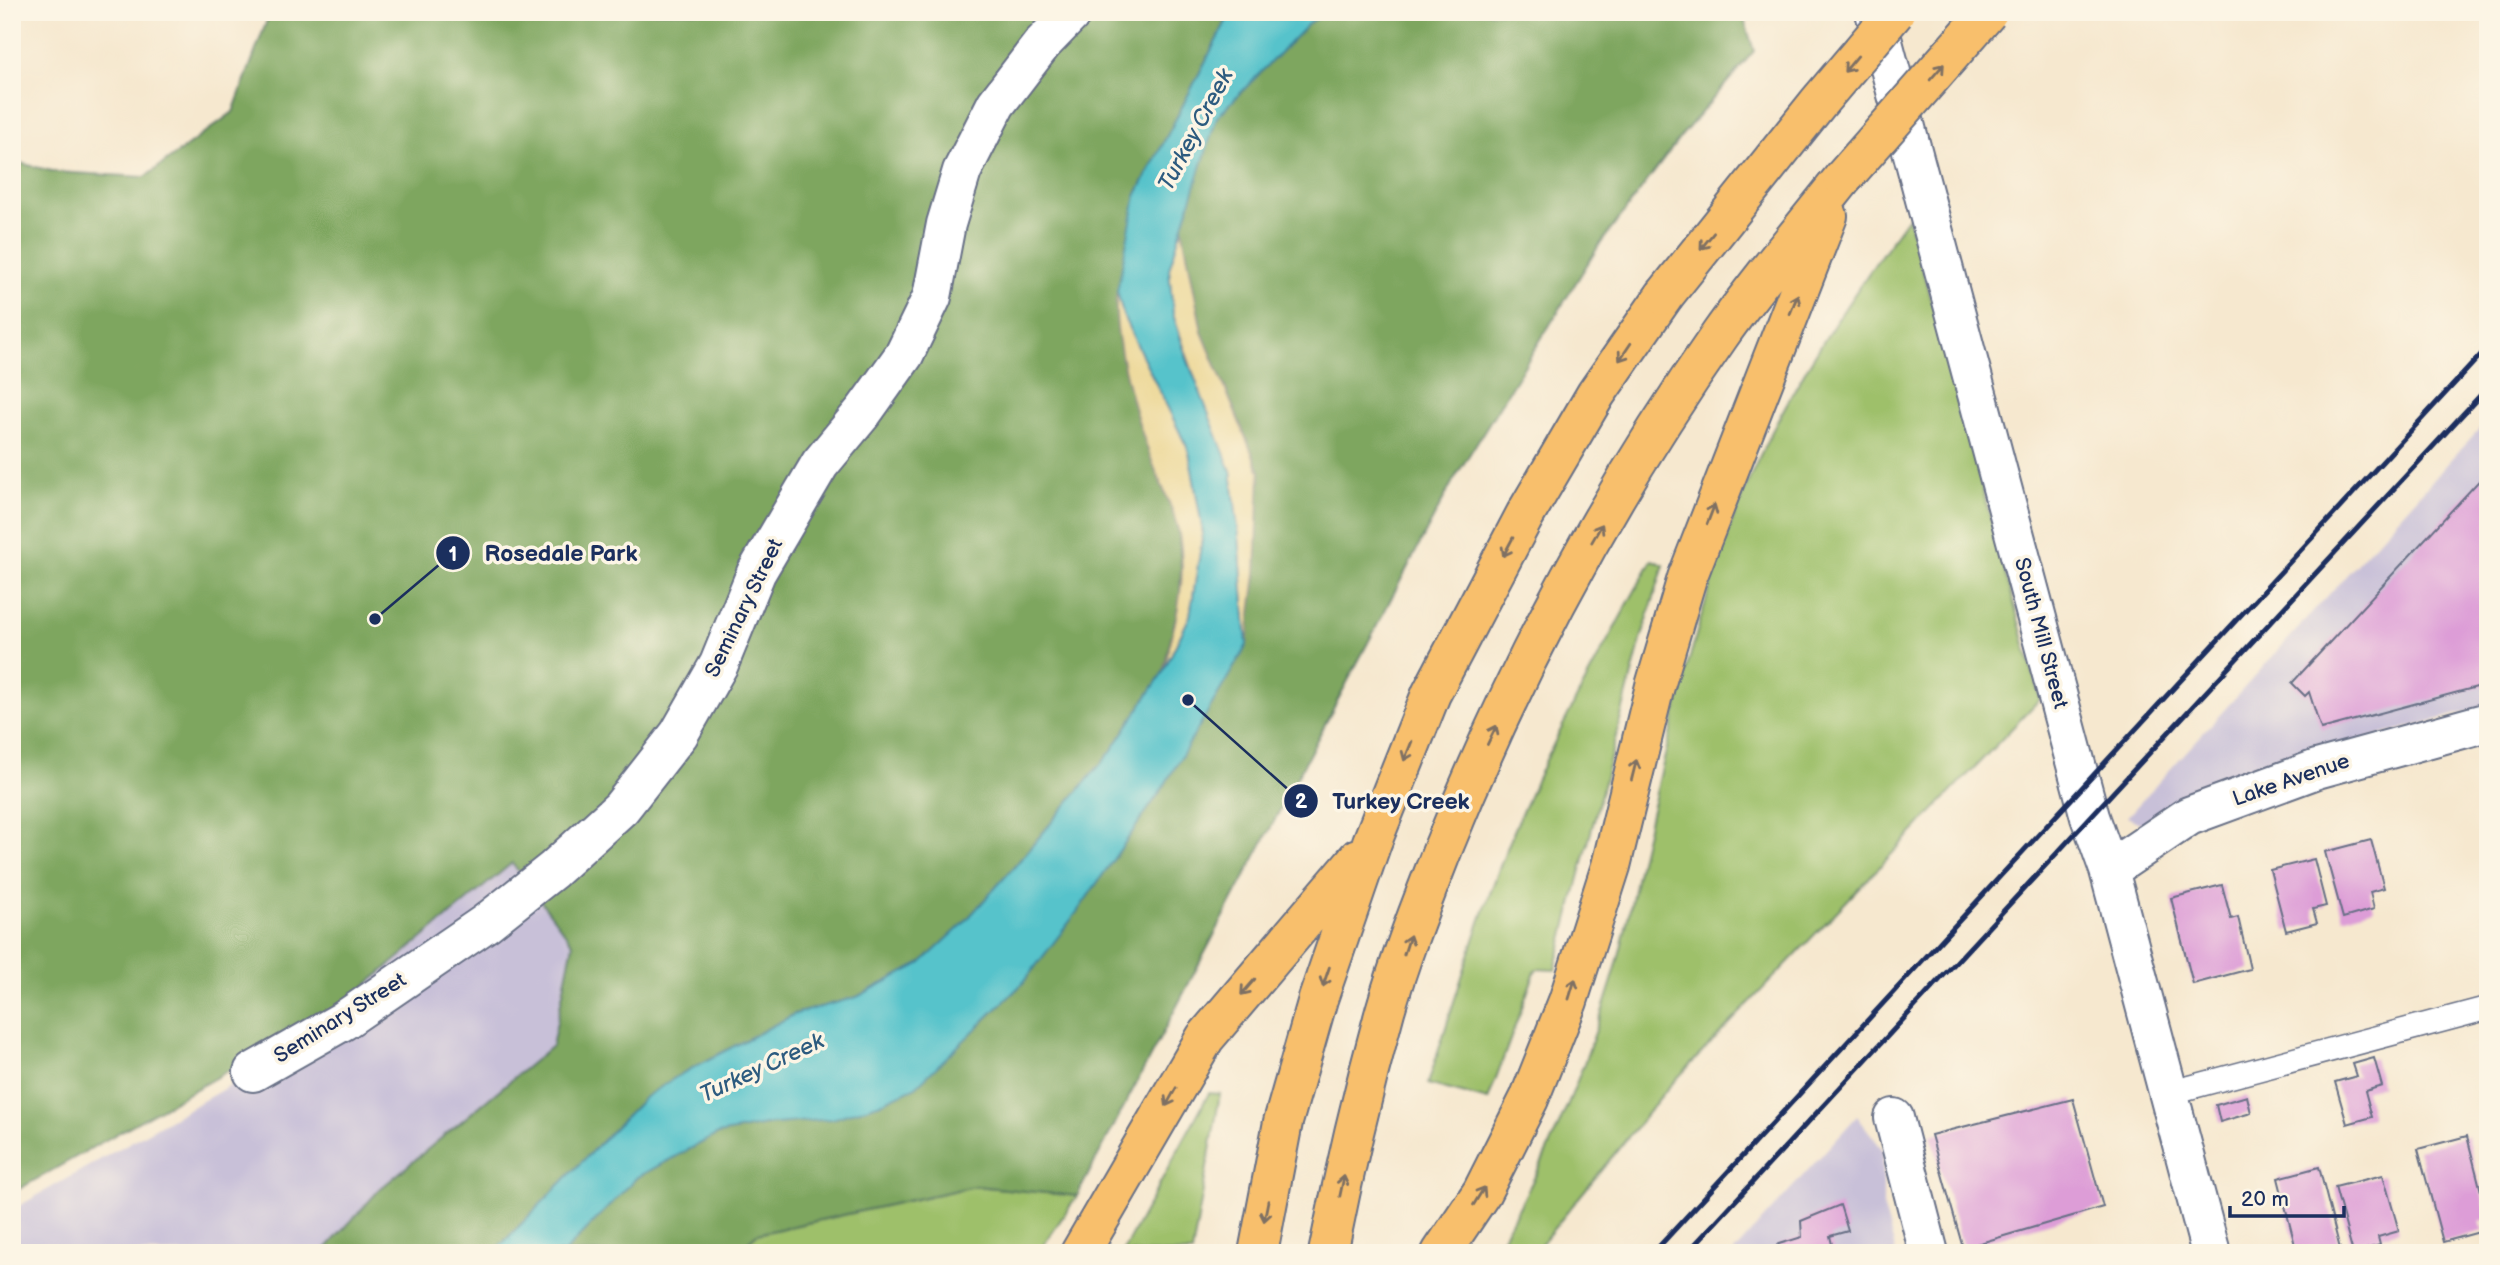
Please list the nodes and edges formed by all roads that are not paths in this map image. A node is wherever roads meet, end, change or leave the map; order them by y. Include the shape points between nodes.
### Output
1 (1073, 12) edge
2 (1875, 12) edge
3 (1895, 12) edge
4 (1988, 12) edge
5 (1843, 178) junction
6 (2488, 722) edge
7 (1372, 842) junction
8 (2109, 870) junction
9 (2488, 1008) edge
10 (253, 1072) dead end
11 (2169, 1093) junction
12 (1894, 1118) dead end
13 (1080, 1253) edge
14 (1258, 1253) edge
15 (1328, 1253) edge
16 (1441, 1253) edge
17 (1929, 1253) edge
18 (2211, 1253) edge

1 - 10 street, Seminary Street via 996,104 962,171 932,297 904,355 820,464 756,573 719,664 671,745 621,808 486,923 343,1021
2 - 8 street, South Mill Street via 2090,817
3 -> 7 highway, bridge via 1664,296 1596,394 1525,515 1431,694
5 -> 4 highway, bridge
15 -> 5 highway via 1385,1010 1414,922 1474,772 1550,615 1629,476 1720,334
16 -> 5 highway via 1482,1192 1529,1099 1568,1001 1611,866 1687,578
6 - 8 street, Lake Avenue via 2317,769 2189,816
7 -> 13 highway via 1205,1038
7 -> 14 highway via 1318,999 1283,1122
8 - 11 street, South Mill Street
9 - 11 lane
11 - 18 street, South Mill Street
12 - 17 street

